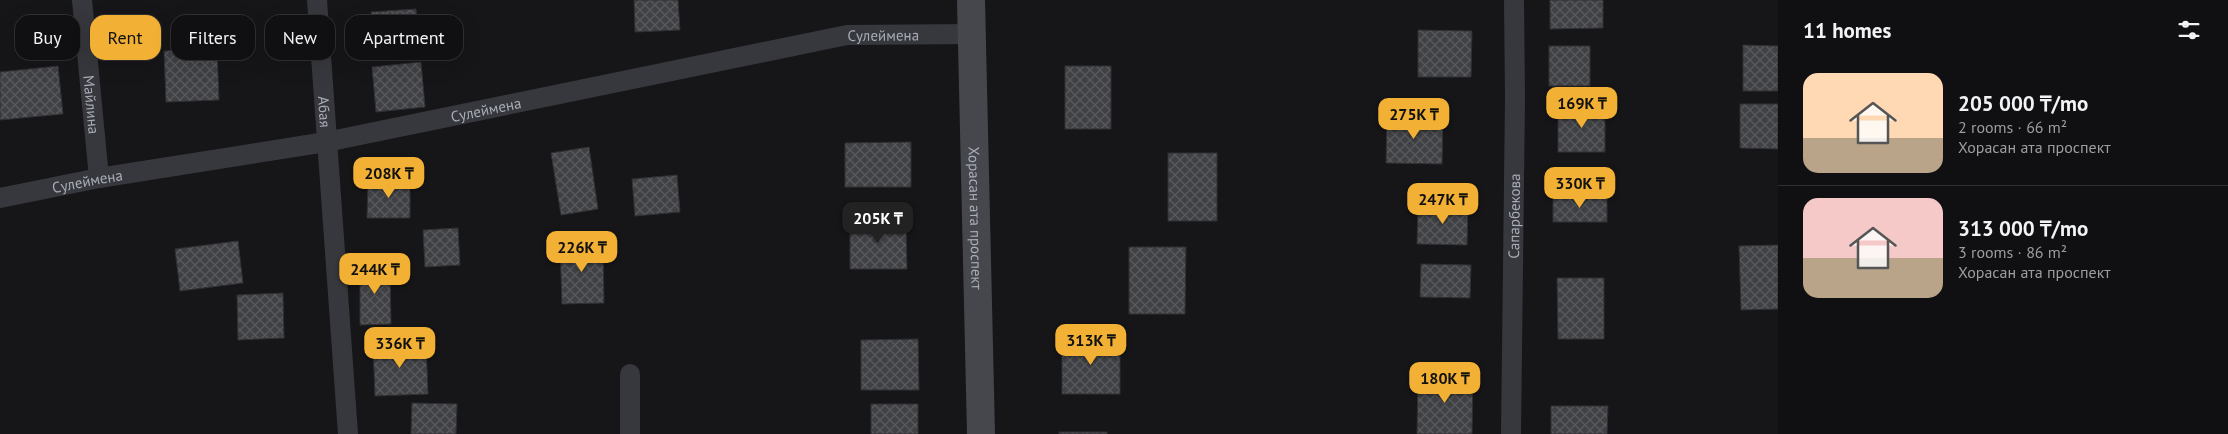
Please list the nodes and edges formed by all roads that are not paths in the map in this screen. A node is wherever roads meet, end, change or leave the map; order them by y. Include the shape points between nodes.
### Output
1 (82, 0) edge
2 (317, 0) edge
3 (971, 0) edge
4 (1514, 0) edge
5 (972, 34) junction
6 (326, 142) junction
7 (100, 178) junction
8 (0, 198) edge
9 (630, 374) dead end
10 (348, 434) edge
11 (630, 434) edge
12 (982, 434) edge
13 (1511, 434) edge

1 - 7 street, Майлина
2 - 6 street, Абая
3 - 5 main road, Хорасан ата проспект
4 - 13 street, Сапарбекова
5 - 6 street, Сулеймена via 847,35
5 - 12 main road, Хорасан ата проспект
6 - 7 street, Сулеймена
6 - 10 street, Абая
7 - 8 street, Сулеймена
9 - 11 street

